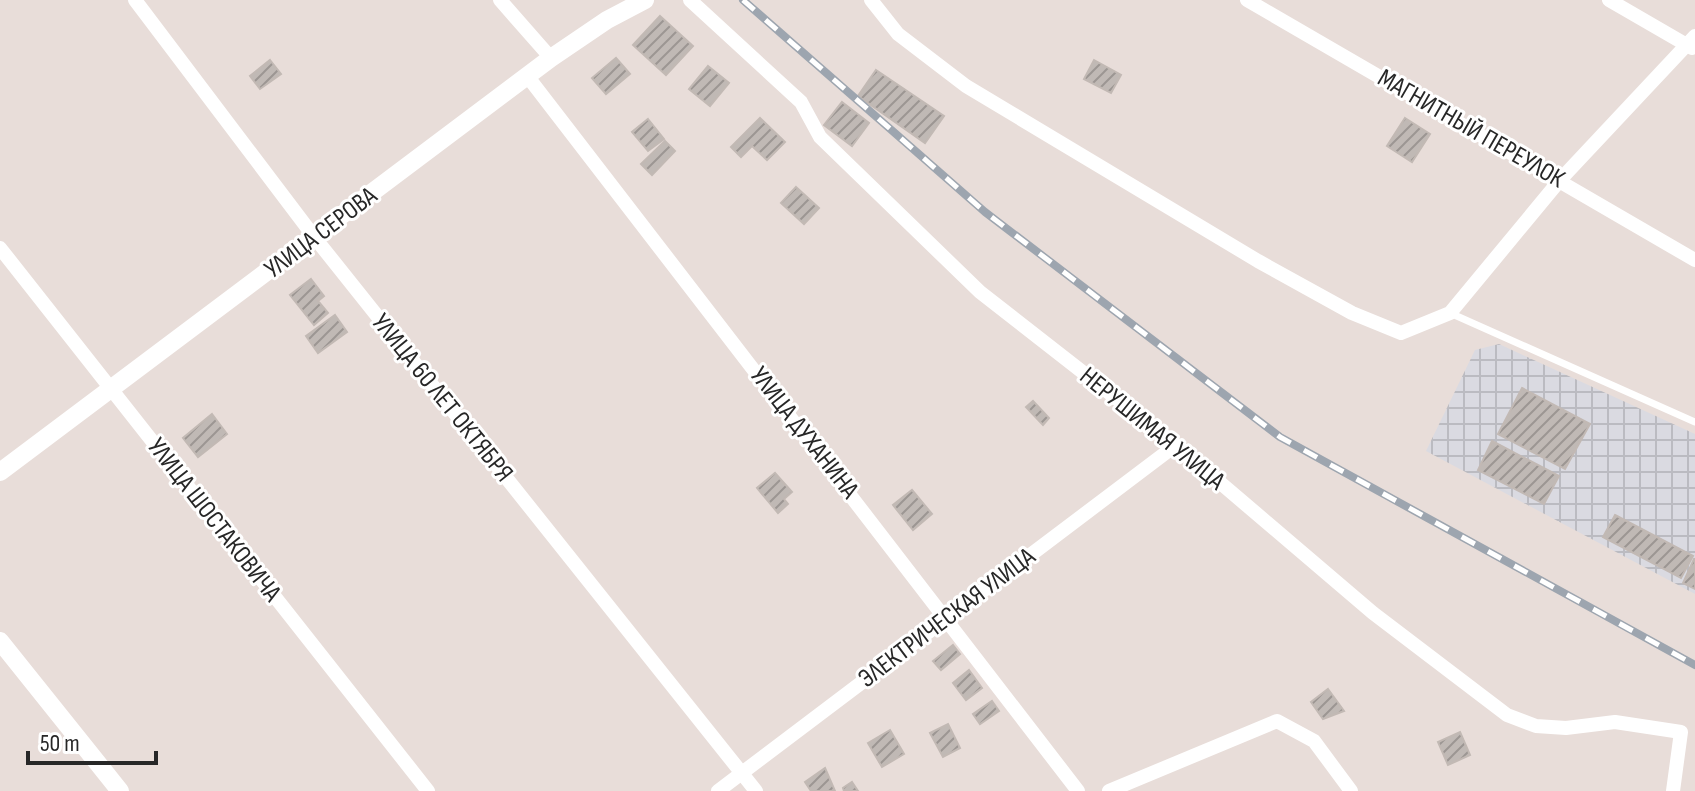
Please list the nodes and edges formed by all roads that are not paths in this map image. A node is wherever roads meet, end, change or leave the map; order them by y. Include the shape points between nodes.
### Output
1 (135, 0) edge
2 (500, 0) edge
3 (645, 0) edge
4 (690, 0) edge
5 (871, 0) edge
6 (1247, 0) edge
7 (1609, 0) edge
8 (1692, 44) edge
9 (551, 58) junction
10 (528, 77) junction
11 (1560, 180) junction
12 (315, 238) junction
13 (0, 248) edge
14 (1695, 260) edge
15 (1450, 313) junction
16 (110, 388) junction
17 (1695, 422) edge
18 (1176, 445) junction
19 (0, 472) edge
20 (948, 618) junction
21 (0, 641) edge
22 (741, 773) junction
23 (120, 791) edge
24 (428, 791) edge
25 (718, 791) edge
26 (756, 791) edge
27 (1078, 791) edge
28 (1109, 791) edge
29 (1351, 791) edge
30 (1673, 791) edge

1 - 12 street, УЛИЦА 60 ЛЕТ ОКТЯБРЯ
2 - 9 street
3 - 9 street, УЛИЦА СЕРОВА
4 - 18 street, НЕРУШИМАЯ УЛИЦА via 801,102 820,137 980,292
5 - 15 street via 898,34 966,86 1352,313 1401,333
6 - 11 street, МАГНИТНЫЙ ПЕРЕУЛОК
7 - 8 street
8 - 11 street
9 - 10 street, УЛИЦА СЕРОВА
10 - 12 street, УЛИЦА СЕРОВА
10 - 20 street, УЛИЦА ДУХАНИНА
11 - 14 street, МАГНИТНЫЙ ПЕРЕУЛОК
11 - 15 street
12 - 16 street, УЛИЦА СЕРОВА
12 - 22 street, УЛИЦА 60 ЛЕТ ОКТЯБРЯ
13 - 16 street, УЛИЦА ШОСТАКОВИЧА
15 - 17 lane
16 - 19 street, УЛИЦА СЕРОВА
16 - 24 street, УЛИЦА ШОСТАКОВИЧА
18 - 20 street, ЭЛЕКТРИЧЕСКАЯ УЛИЦА
18 - 30 street, НЕРУШИМАЯ УЛИЦА via 1373,613 1507,715 1536,726 1615,722 1681,732
20 - 22 street, ЭЛЕКТРИЧЕСКАЯ УЛИЦА
20 - 27 street, УЛИЦА ДУХАНИНА
21 - 23 street
22 - 25 street, ЭЛЕКТРИЧЕСКАЯ УЛИЦА
22 - 26 street, УЛИЦА 60 ЛЕТ ОКТЯБРЯ
28 - 29 street via 1277,721 1314,741

